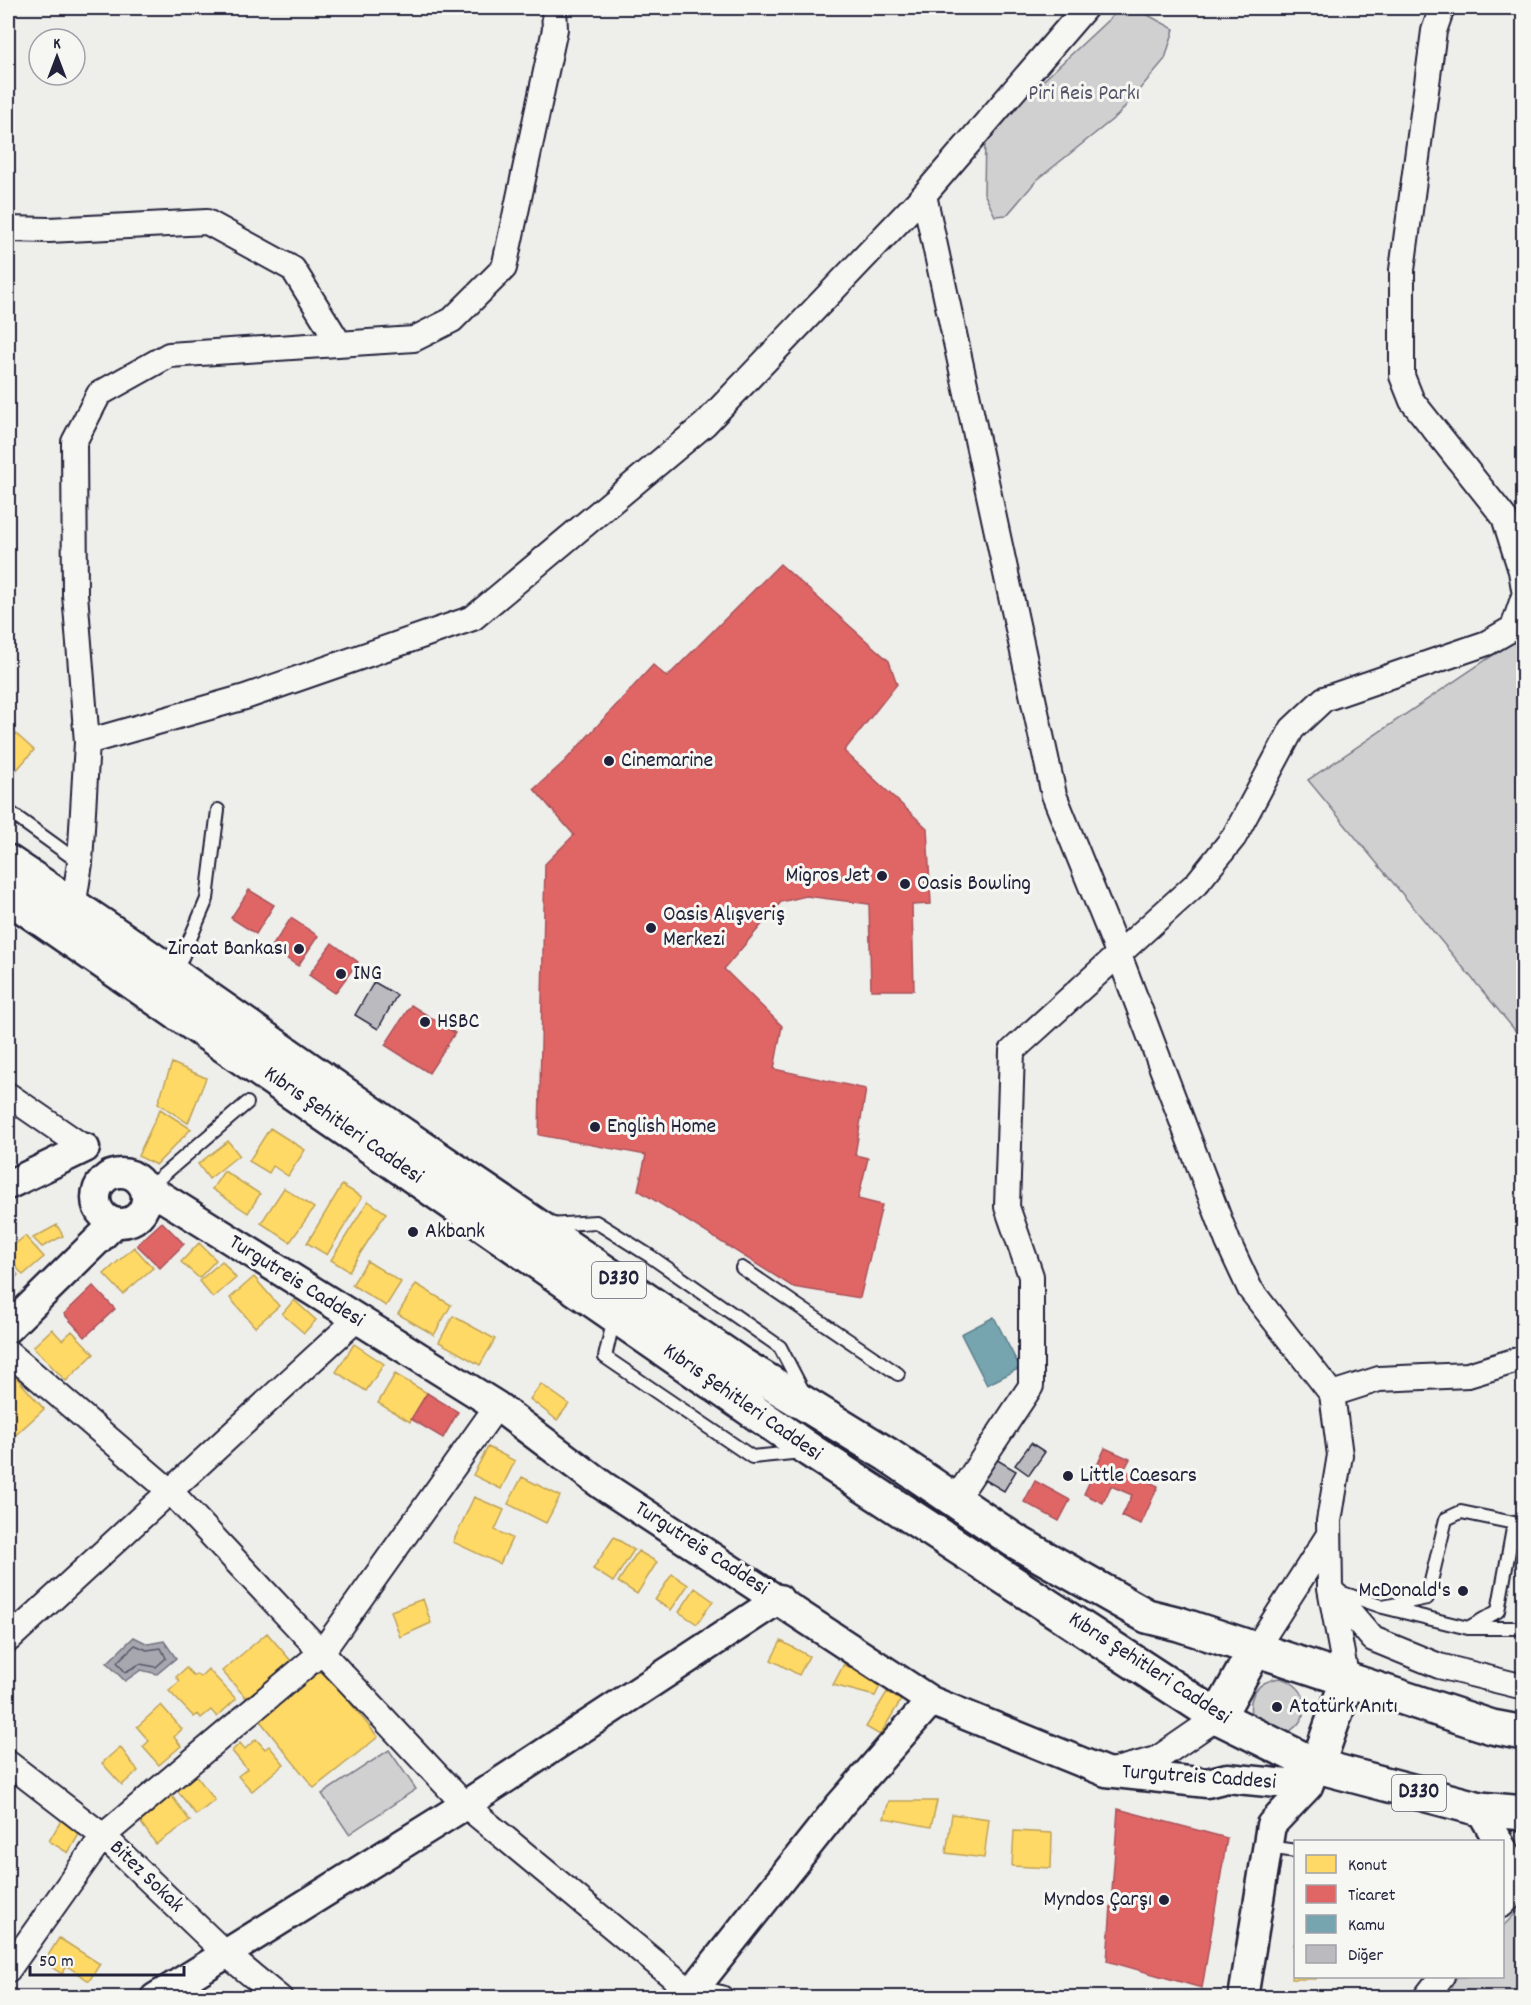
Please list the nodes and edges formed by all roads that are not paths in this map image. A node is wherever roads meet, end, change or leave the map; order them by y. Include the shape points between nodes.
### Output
1 (554, 8) edge
2 (1085, 8) edge
3 (1442, 8) edge
4 (924, 195) junction
5 (8, 229) edge
6 (339, 343) junction
7 (1519, 548) edge
8 (1524, 589) edge
9 (1524, 596) edge
10 (87, 742) junction
11 (218, 810) dead end
12 (8, 811) edge
13 (8, 862) edge
14 (80, 863) junction
15 (8, 896) edge
16 (74, 908) junction
17 (1119, 955) junction
18 (174, 975) junction
19 (8, 1095) edge
20 (247, 1103) dead end
21 (85, 1148) junction
22 (8, 1185) edge
23 (145, 1191) junction
24 (102, 1209) junction
25 (742, 1268) dead end
26 (357, 1319) junction
27 (8, 1328) edge
28 (8, 1352) edge
29 (1524, 1358) edge
30 (898, 1374) dead end
31 (1332, 1394) junction
32 (497, 1406) junction
33 (171, 1492) junction
34 (954, 1502) junction
35 (1328, 1536) junction
36 (1330, 1588) junction
37 (779, 1599) junction
38 (1383, 1607) junction
39 (1468, 1628) junction
40 (1524, 1628) edge
41 (8, 1640) edge
42 (1255, 1650) junction
43 (322, 1652) junction
44 (1347, 1682) junction
45 (1524, 1687) edge
46 (931, 1701) junction
47 (1218, 1717) junction
48 (1524, 1733) edge
49 (8, 1763) edge
50 (1106, 1772) junction
51 (1312, 1776) junction
52 (465, 1805) junction
53 (1480, 1809) junction
54 (1524, 1813) edge
55 (103, 1836) junction
56 (1499, 1840) edge
57 (1268, 1846) junction
58 (1294, 1851) edge
59 (1509, 1856) edge
60 (1504, 1904) edge
61 (226, 1954) junction
62 (8, 1970) edge
63 (1441, 1978) edge
64 (689, 1995) edge
65 (155, 1998) edge
66 (279, 1998) edge
67 (721, 1998) edge
68 (1243, 1998) edge
69 (1425, 1998) edge

1 - 6 street via 555,29 504,268 452,320 414,339
2 - 4 street
3 - 7 street via 1434,31 1402,270 1402,376 1412,401 1504,517
4 - 10 street via 705,424 473,618 245,698
4 - 17 street via 1054,795
5 - 6 street via 207,222 293,269
6 - 10 street via 169,355 99,394 74,442 75,594
7 - 8 street
9 - 17 street via 1513,628 1487,643 1324,699 1292,729 1234,837 1197,884
10 - 14 street
11 - 18 lane via 207,899
12 - 14 lane
13 - 16 highway, Kıbrıs Şehitleri Caddesi / D330
14 - 16 street
15 - 47 highway, Kıbrıs Şehitleri Caddesi / D330 via 811,1451
16 - 18 highway, Kıbrıs Şehitleri Caddesi / D330
17 - 31 street via 1228,1242 1250,1289
17 - 34 street via 1012,1051 1007,1207 1031,1276 1030,1386
18 - 34 highway, Kıbrıs Şehitleri Caddesi / D330 via 740,1364 888,1455
19 - 21 street
20 - 23 lane
21 - 22 street
21 - 23 street, Turgutreis Caddesi
21 - 24 street
23 - 24 street via 132,1221
23 - 24 street via 114,1173 101,1182
23 - 26 street, Turgutreis Caddesi
24 - 27 street via 86,1251
25 - 30 lane
26 - 32 street, Turgutreis Caddesi
26 - 33 street
28 - 33 street
29 - 31 street via 1468,1375 1379,1379
31 - 35 street via 1340,1455
32 - 37 street, Turgutreis Caddesi via 602,1485
32 - 43 street
33 - 41 street
33 - 43 street
34 - 42 highway, Kıbrıs Şehitleri Caddesi / D330 via 1147,1616
35 - 36 street
35 - 42 street
36 - 38 lane
36 - 44 street
36 - 45 street via 1373,1639 1439,1666
37 - 46 street, Turgutreis Caddesi
37 - 52 street
38 - 39 lane
38 - 39 lane via 1427,1598 1446,1519 1461,1512 1514,1522 1498,1611
39 - 40 lane
42 - 44 highway, Kıbrıs Şehitleri Caddesi / D330
42 - 47 highway
43 - 52 street
43 - 55 street
44 - 48 highway, Kıbrıs Şehitleri Caddesi / D330 via 1492,1727
44 - 51 highway
46 - 50 street, Turgutreis Caddesi
46 - 64 street via 840,1805
47 - 50 street via 1157,1759
47 - 51 highway, Kıbrıs Şehitleri Caddesi / D330
49 - 55 street, Bitez Sokak
50 - 51 street, Turgutreis Caddesi via 1207,1783 1227,1778
51 - 53 highway, Kıbrıs Şehitleri Caddesi / D330
51 - 57 street via 1271,1825
52 - 61 street
52 - 64 street
53 - 54 highway, Kıbrıs Şehitleri Caddesi / D330
53 - 56 street
55 - 61 street, Bitez Sokak
55 - 62 street
57 - 58 lane
57 - 68 street
59 - 60 street via 1510,1897
61 - 65 street
61 - 66 street, Bitez Sokak
63 - 69 street
64 - 67 street

